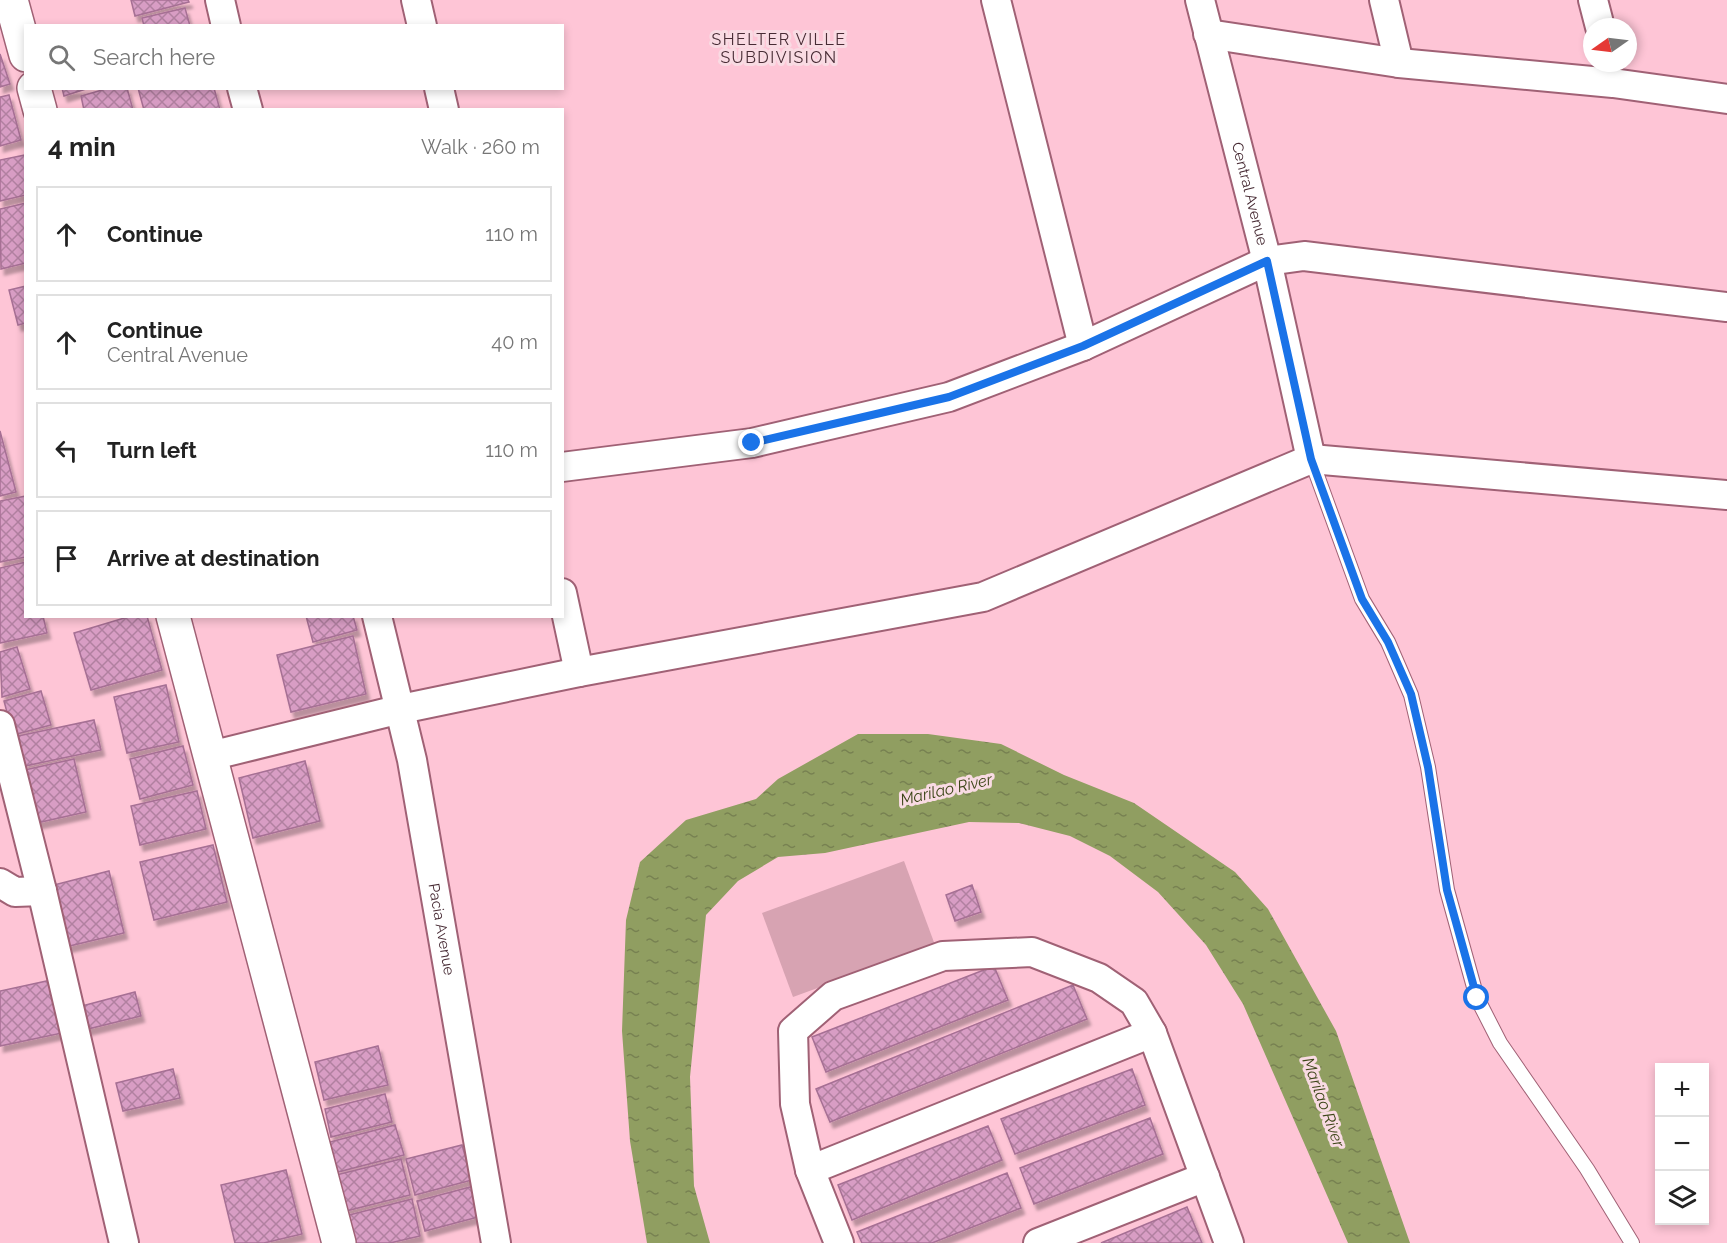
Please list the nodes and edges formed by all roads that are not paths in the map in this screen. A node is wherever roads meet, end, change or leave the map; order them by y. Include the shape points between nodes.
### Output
1 (11, 0) edge
2 (220, 0) edge
3 (416, 0) edge
4 (996, 0) edge
5 (1200, 0) edge
6 (1383, 0) edge
7 (1593, 0) edge
8 (1598, 18) edge
9 (226, 24) edge
10 (422, 24) edge
11 (1208, 34) junction
12 (24, 48) edge
13 (1399, 63) junction
14 (1611, 73) edge
15 (35, 90) edge
16 (243, 90) edge
17 (439, 90) edge
18 (1727, 99) edge
19 (39, 108) edge
20 (247, 108) edge
21 (444, 108) edge
22 (1267, 261) junction
23 (1727, 308) edge
24 (1083, 346) junction
25 (1311, 459) junction
26 (564, 467) edge
27 (1727, 495) edge
28 (564, 602) edge
29 (174, 618) edge
30 (378, 618) edge
31 (579, 672) junction
32 (401, 710) junction
33 (0, 725) edge
34 (210, 756) junction
35 (0, 883) edge
36 (42, 891) junction
37 (1152, 1033) junction
38 (810, 1170) junction
39 (1205, 1177) junction
40 (124, 1243) edge
41 (339, 1243) edge
42 (496, 1243) edge
43 (839, 1243) edge
44 (1038, 1243) edge
45 (1229, 1243) edge
46 (1632, 1243) edge

1 - 12 street
2 - 9 street
3 - 10 street
4 - 24 street
5 - 11 street, Central Avenue
6 - 13 street
7 - 8 street
11 - 13 street
11 - 22 street, Central Avenue
13 - 14 street
14 - 18 street
15 - 19 street
16 - 20 street
17 - 21 street
22 - 23 street via 1304,256
22 - 24 street
22 - 25 street, Central Avenue
24 - 26 street via 949,397 752,443
25 - 27 street
25 - 31 street via 983,597
25 - 46 lane via 1362,599 1388,642 1411,694 1428,767 1447,890 1477,998 1500,1043 1587,1169
28 - 31 street
29 - 34 street
30 - 32 street, Pacia Avenue
31 - 32 street
32 - 34 street
32 - 42 street, Pacia Avenue
33 - 36 street
34 - 41 street
35 - 36 street via 15,892
36 - 40 street
37 - 38 street
37 - 38 street via 1134,1002 1099,978 1032,952 943,956 832,996 793,1031 795,1104
37 - 39 street
38 - 43 street
39 - 44 street
39 - 45 street

